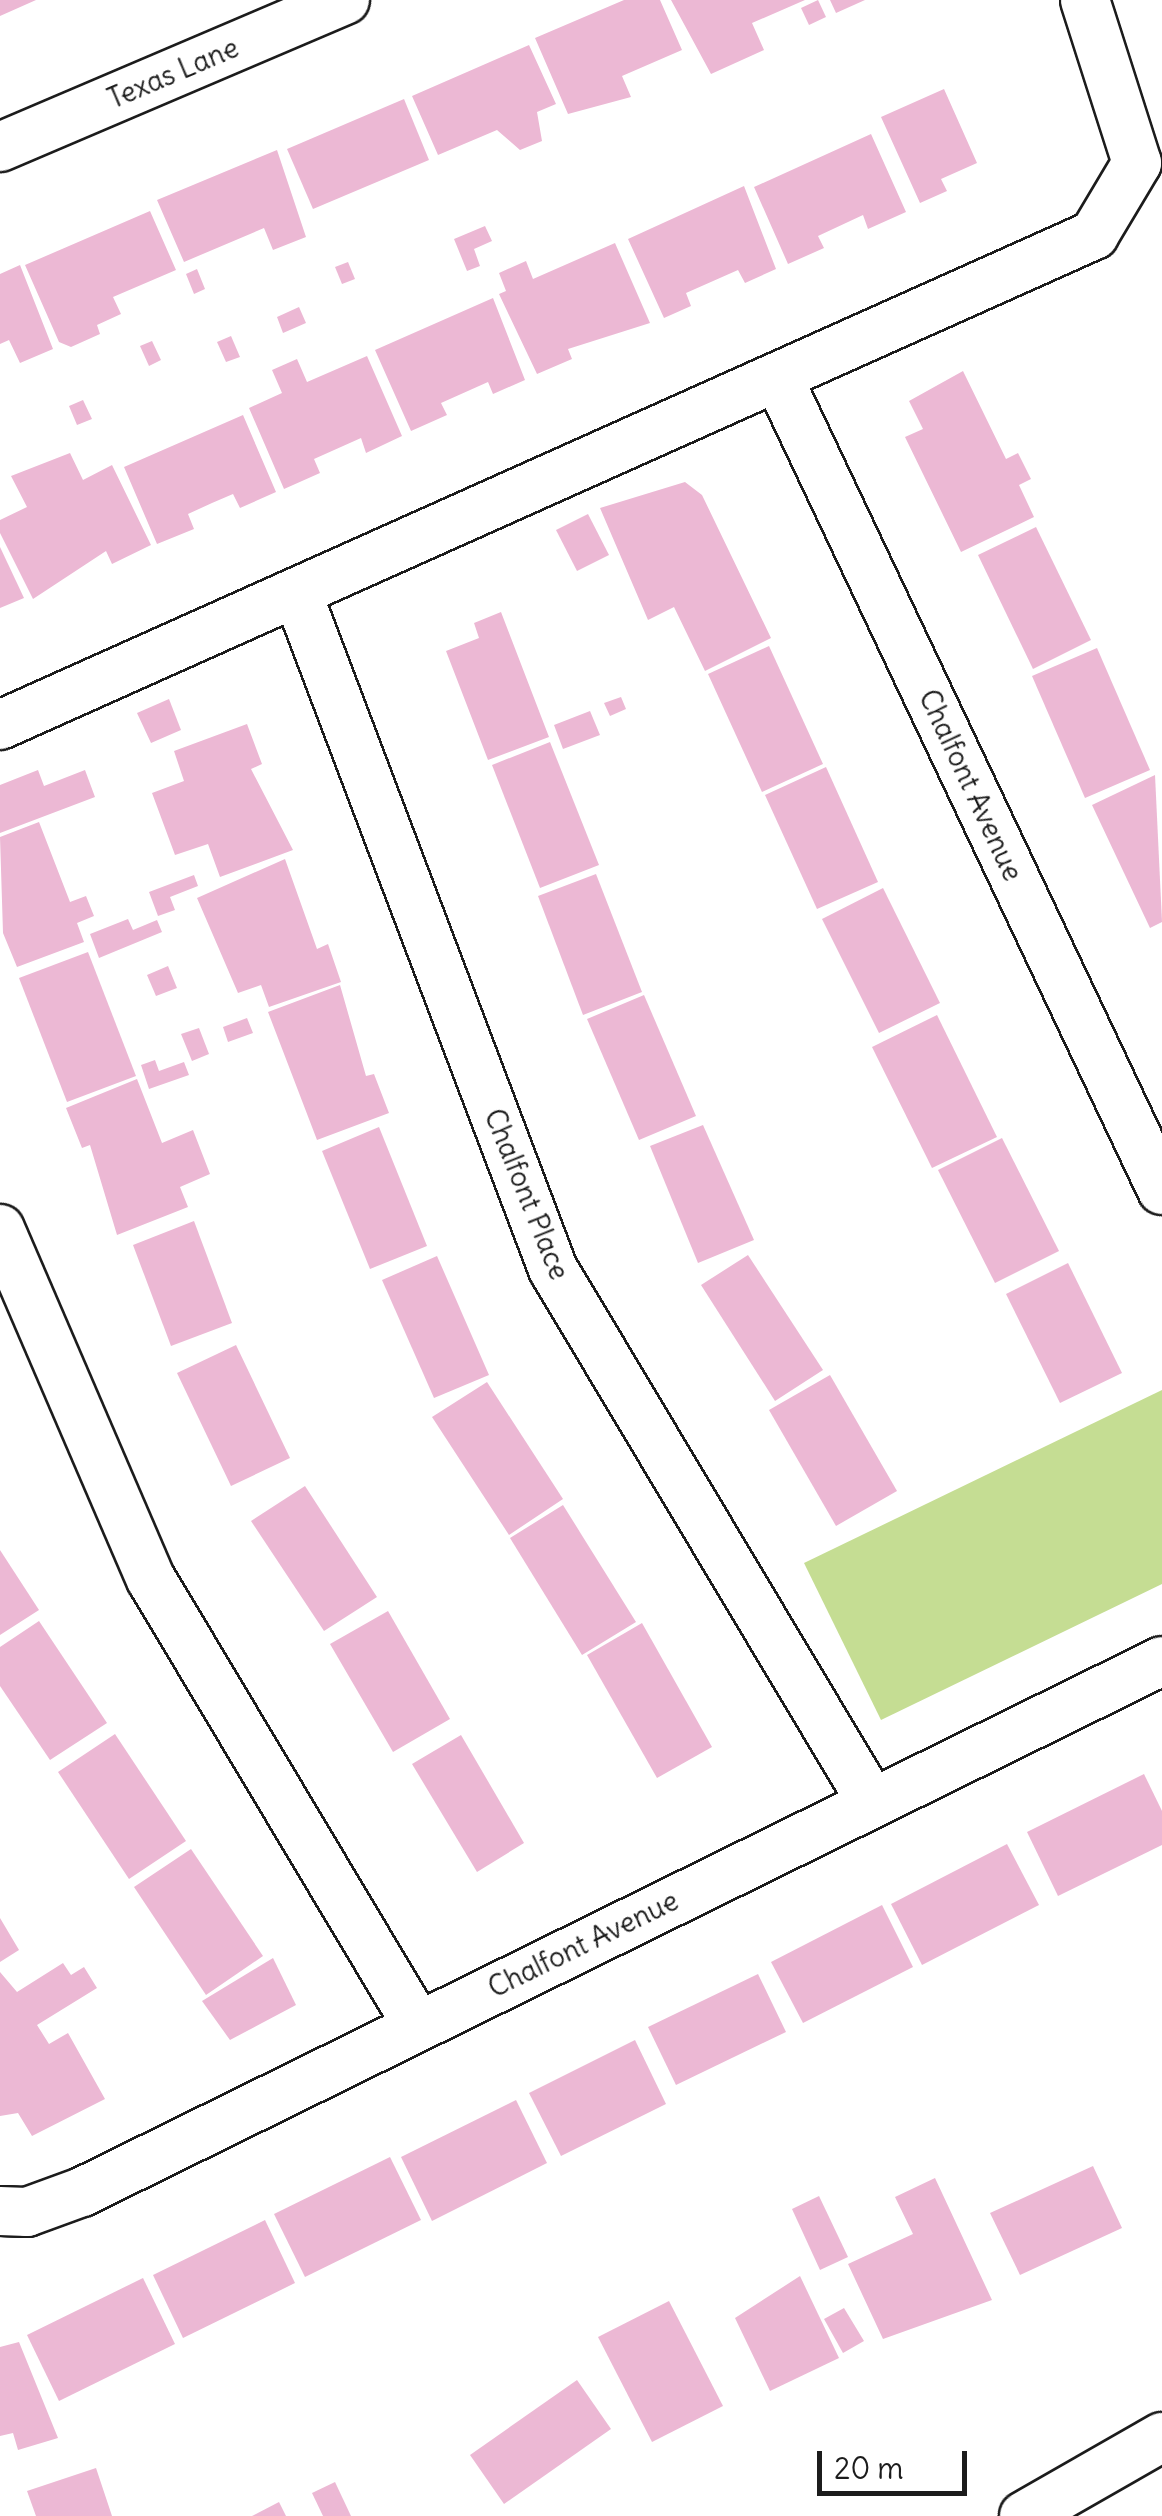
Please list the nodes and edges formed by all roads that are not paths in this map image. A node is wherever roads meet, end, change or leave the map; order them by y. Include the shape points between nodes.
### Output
1 (346, 0) edge
2 (1084, 0) edge
3 (0, 147) edge
4 (1150, 166) edge
5 (780, 380) junction
6 (299, 598) junction
7 (0, 725) edge
8 (1162, 1190) edge
9 (0, 1229) edge
10 (1162, 1660) edge
11 (871, 1801) junction
12 (418, 2026) junction
13 (0, 2211) edge
14 (1162, 2437) edge
15 (1024, 2516) edge

1 - 3 street, Texas Lane
2 - 4 street
4 - 5 street via 1094,235
5 - 6 street
5 - 8 street, Chalfont Avenue
6 - 7 street
6 - 11 street, Chalfont Place via 553,1269
9 - 12 street via 151,1580
10 - 11 street, Chalfont Avenue
11 - 12 street, Chalfont Avenue
12 - 13 street, Chalfont Avenue via 82,2192 27,2212
14 - 15 street

